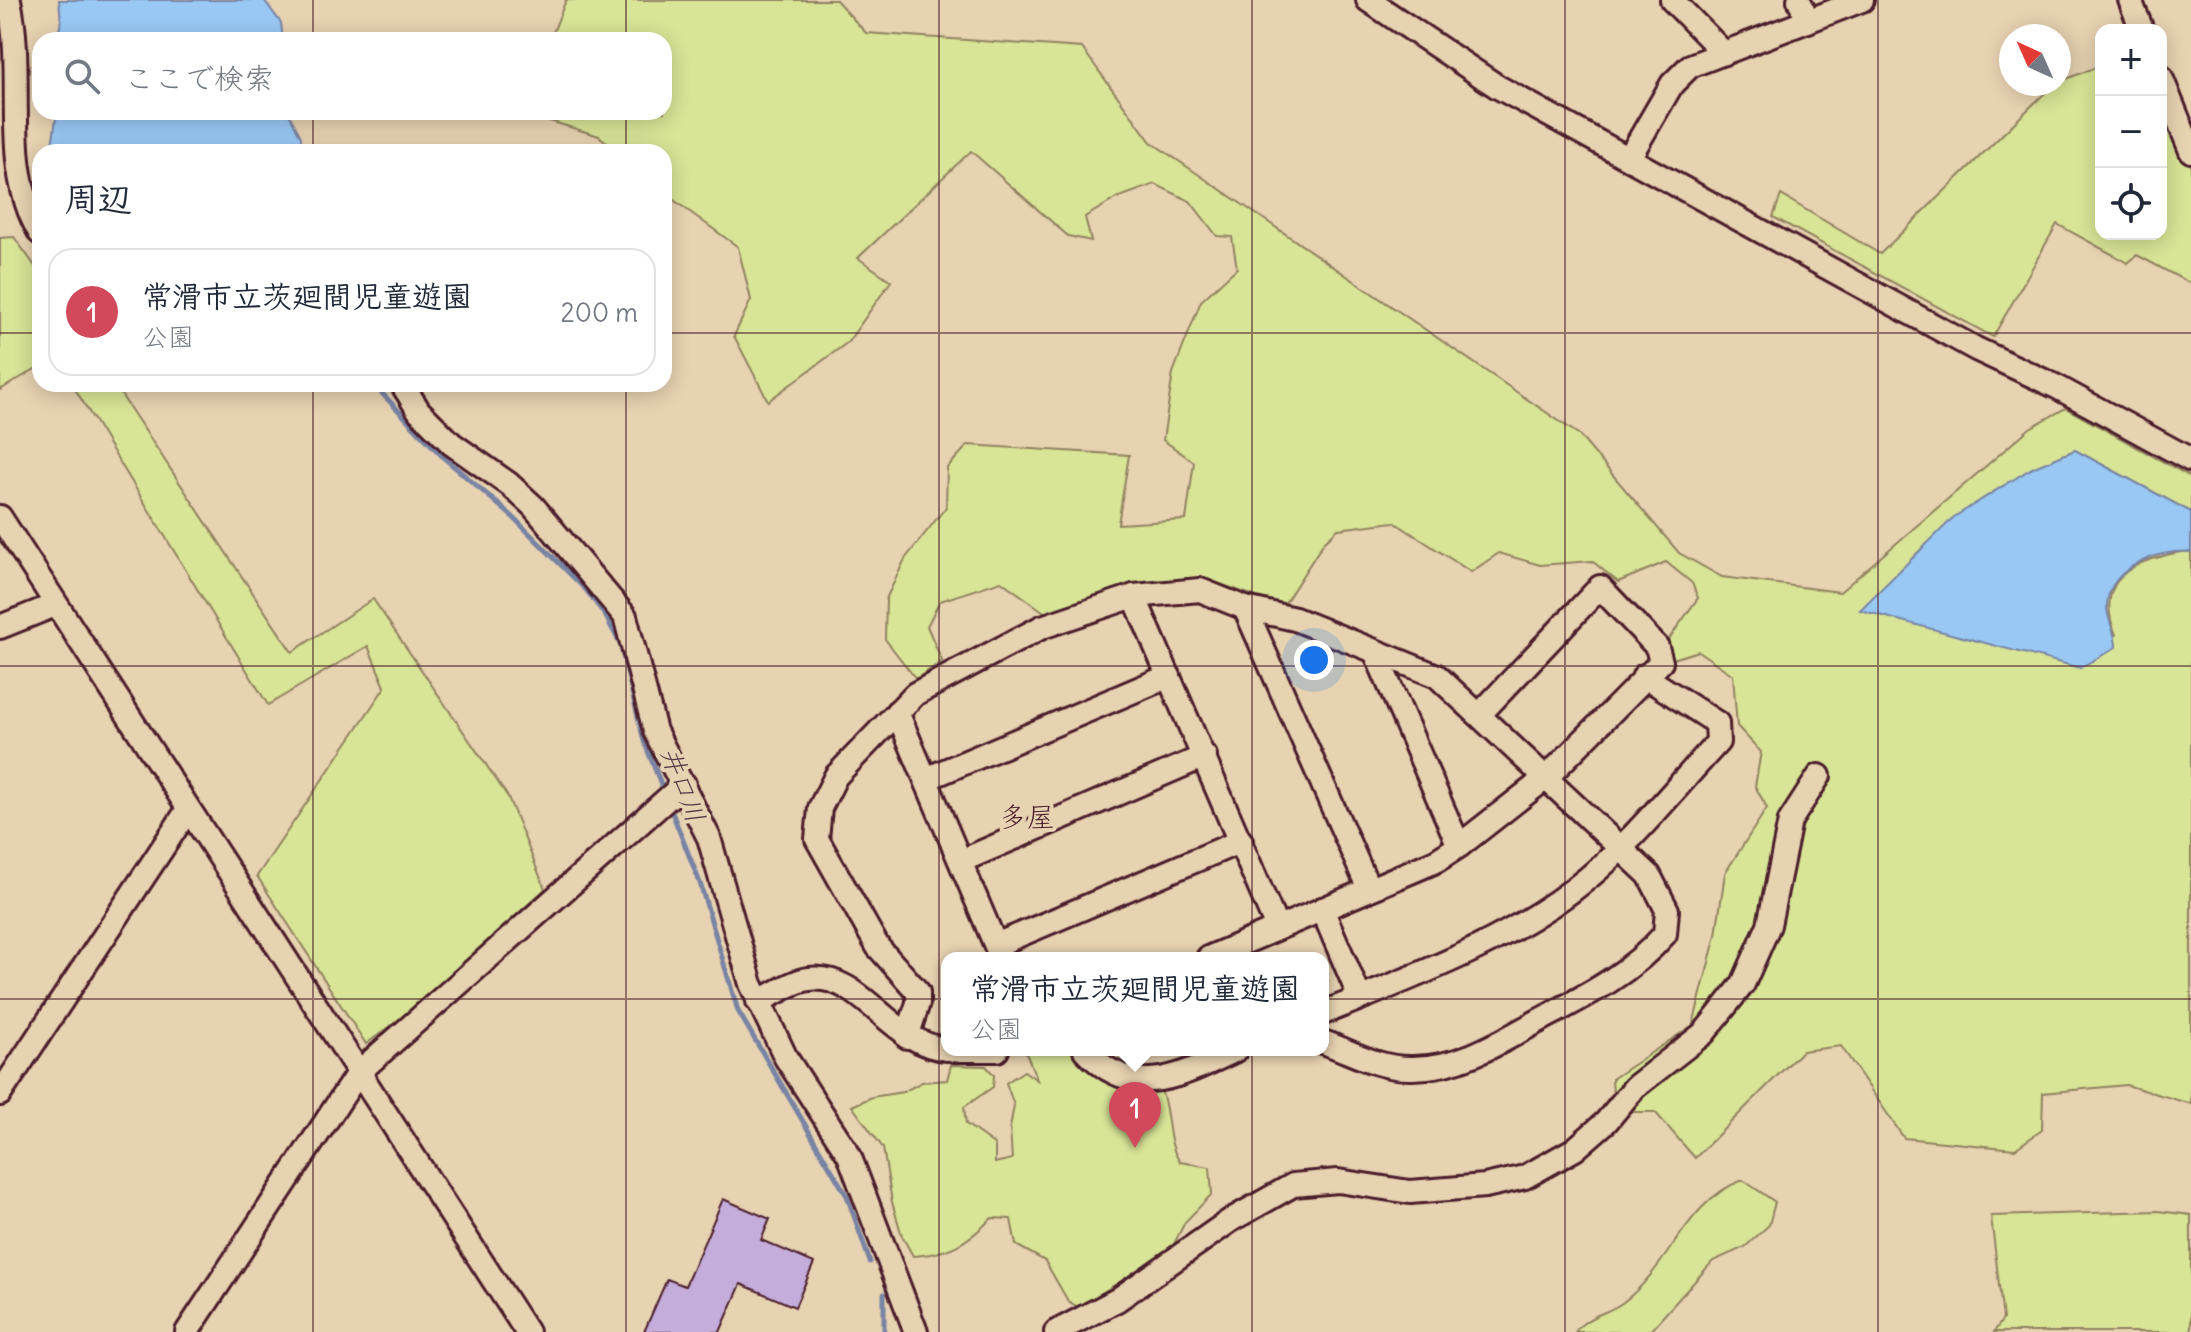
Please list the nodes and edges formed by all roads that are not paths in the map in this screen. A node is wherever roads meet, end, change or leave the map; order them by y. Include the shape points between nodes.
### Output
1 (9, 0) edge
2 (1672, 0) edge
3 (1799, 0) edge
4 (1862, 0) edge
5 (2130, 0) edge
6 (1375, 2) edge
7 (1808, 21) junction
8 (2140, 24) edge
9 (1724, 53) junction
10 (2167, 92) edge
11 (2191, 151) edge
12 (1629, 158) junction
13 (32, 222) edge
14 (407, 392) edge
15 (2191, 460) edge
16 (0, 517) edge
17 (1134, 596) junction
18 (55, 605) junction
19 (1245, 608) junction
20 (0, 627) edge
21 (1376, 654) junction
22 (1169, 676) junction
23 (1644, 676) junction
24 (897, 712) junction
25 (1481, 713) junction
26 (1205, 756) junction
27 (1819, 776) dead end
28 (1547, 777) junction
29 (926, 779) junction
30 (684, 784) junction
31 (187, 811) junction
32 (1241, 841) junction
33 (1459, 846) junction
34 (1619, 847) junction
35 (961, 861) junction
36 (1369, 889) junction
37 (1322, 909) junction
38 (1277, 928) junction
39 (999, 952) edge
40 (1222, 952) edge
41 (1360, 998) junction
42 (758, 1001) junction
43 (1329, 1011) edge
44 (907, 1037) junction
45 (1329, 1044) edge
46 (941, 1049) edge
47 (1092, 1056) edge
48 (1223, 1056) edge
49 (358, 1073) junction
50 (0, 1094) edge
51 (187, 1332) edge
52 (527, 1332) edge
53 (916, 1332) edge
54 (1056, 1332) edge

1 - 13 street via 5,161 19,204
2 - 9 street
3 - 7 street
4 - 7 street
5 - 8 street
6 - 12 street via 1498,87
7 - 9 street
9 - 12 street via 1682,72
10 - 11 street
12 - 15 street
14 - 30 street via 452,444 533,506 613,598 628,626 655,731
16 - 18 street
17 - 19 street via 1200,590
17 - 22 street
17 - 24 street via 1042,627 983,655 925,687
18 - 20 street
18 - 31 street
19 - 21 street via 1295,619
19 - 36 street
21 - 25 street via 1437,676
21 - 33 street
22 - 26 street
22 - 29 street
23 - 25 street via 1661,662 1657,647 1600,587
23 - 28 street
23 - 34 street via 1717,723 1718,742
24 - 29 street
24 - 44 street via 836,776 820,808 817,839 878,947 918,992
25 - 28 street
26 - 32 street
26 - 35 street
27 - 54 street via 1790,821 1769,925 1743,984 1704,1033 1635,1087 1575,1149 1525,1177 1485,1186 1410,1192 1338,1181 1293,1185 1242,1213 1117,1300
28 - 33 street
28 - 34 street
29 - 35 street
30 - 42 street via 709,838
30 - 49 street
31 - 49 street
31 - 50 street
32 - 38 street
32 - 39 street
33 - 36 street
34 - 41 street via 1587,879 1497,938
34 - 45 street via 1649,875 1666,907 1668,925 1656,944 1594,993 1499,1044 1437,1066 1384,1065
35 - 39 street
36 - 37 street
37 - 38 street
37 - 41 street
38 - 40 street
41 - 43 street
42 - 44 street via 802,980 828,979 853,991
42 - 53 street via 786,1058 849,1155
44 - 46 street
47 - 48 street via 1110,1070 1150,1081 1176,1077
49 - 51 street
49 - 52 street

